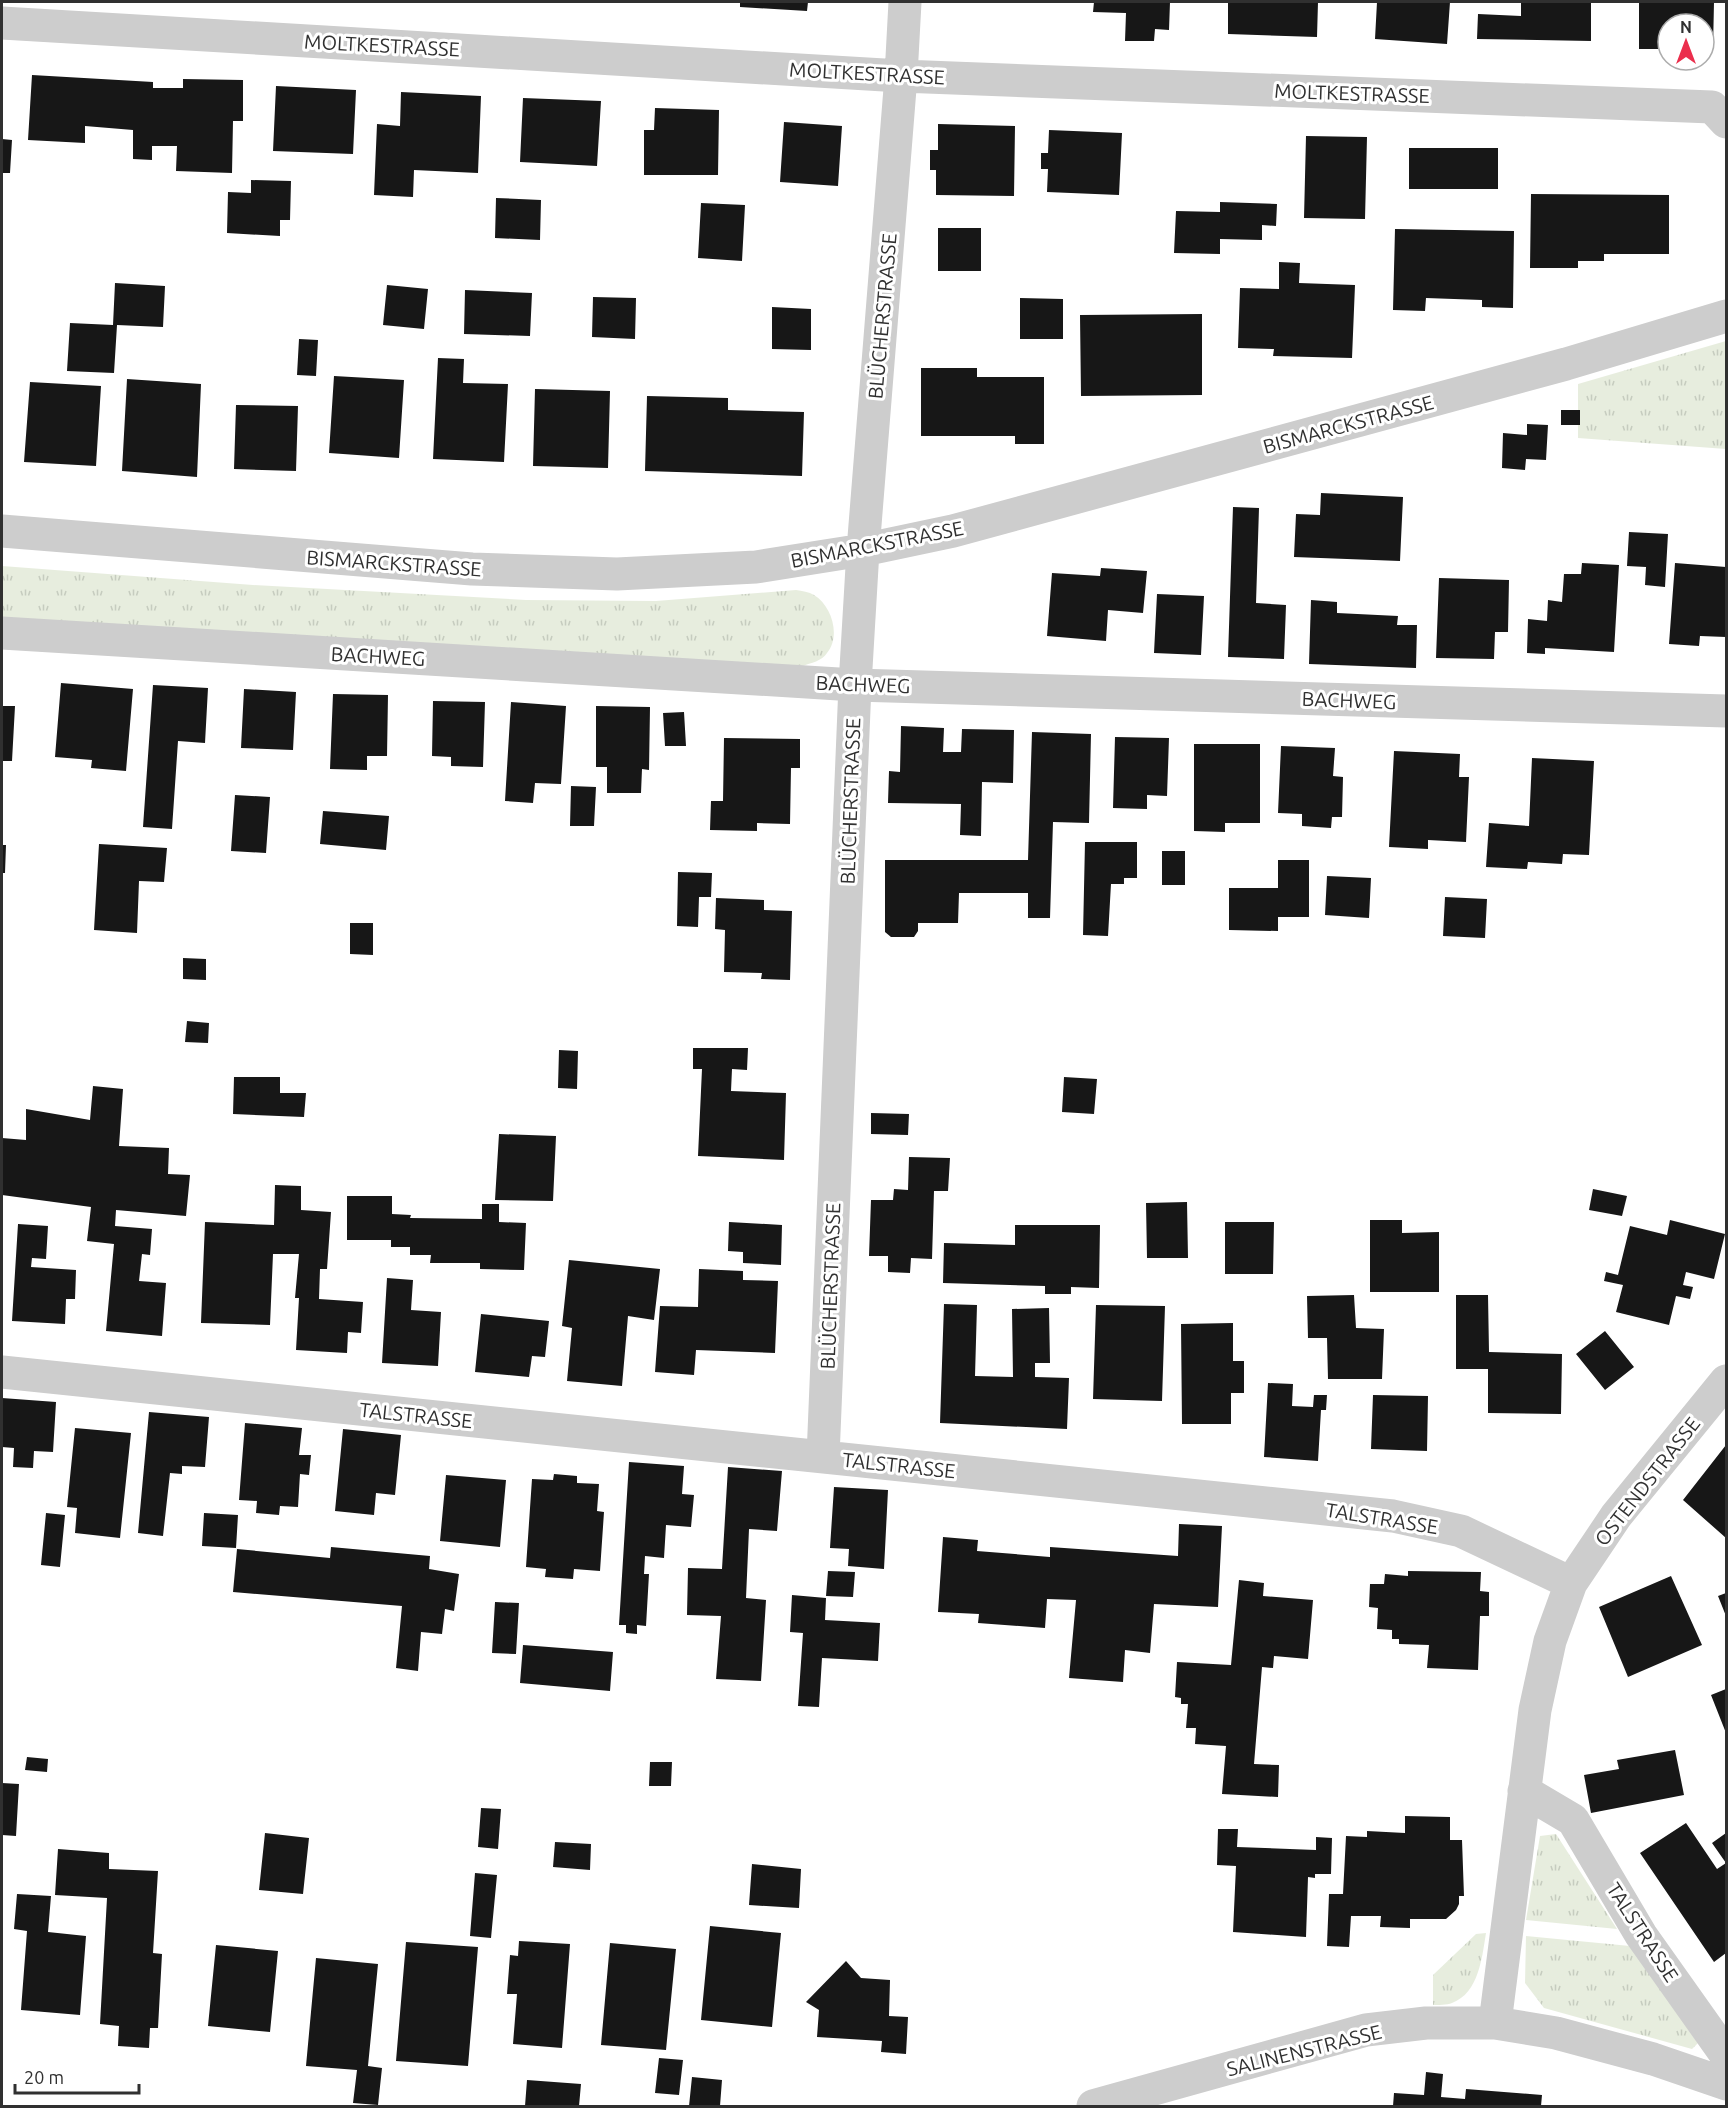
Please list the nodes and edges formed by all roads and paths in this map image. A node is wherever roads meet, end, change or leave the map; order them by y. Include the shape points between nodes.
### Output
1 (905, 2) edge
2 (2, 22) edge
3 (901, 76) junction
4 (1726, 122) edge
5 (1726, 316) edge
6 (2, 531) edge
7 (863, 550) junction
8 (2, 633) edge
9 (855, 685) junction
10 (1726, 711) edge
11 (2, 1372) edge
12 (1726, 1381) edge
13 (823, 1457) junction
14 (1571, 1583) junction
15 (1524, 1791) junction
16 (1495, 2023) junction
17 (1726, 2059) edge
18 (1726, 2084) edge
19 (1093, 2106) edge

1 - 3 street, BLÜCHERSTRASSE
2 - 3 street, MOLTKESTRASSE
3 - 4 street, MOLTKESTRASSE via 1712,107
3 - 7 street, BLÜCHERSTRASSE
5 - 7 street, BISMARCKSTRASSE via 1044,507
6 - 7 street, BISMARCKSTRASSE via 472,569 617,574 756,567
7 - 9 street, BLÜCHERSTRASSE
8 - 9 street, BACHWEG
9 - 10 street, BACHWEG
9 - 13 street, BLÜCHERSTRASSE
11 - 13 street, TALSTRASSE
12 - 14 street, OSTENDSTRASSE via 1616,1516
13 - 14 street, TALSTRASSE via 1393,1516 1461,1531
14 - 15 street via 1550,1641
15 - 16 street
15 - 17 street, TALSTRASSE via 1573,1820 1641,1935
16 - 18 street, SALINENSTRASSE via 1556,2033
16 - 19 street, SALINENSTRASSE via 1366,2030

